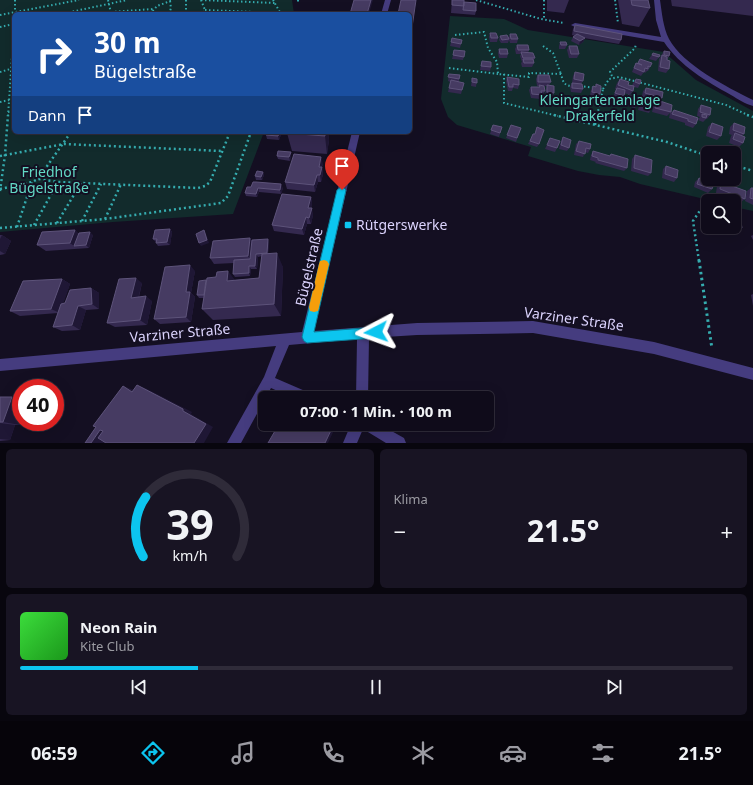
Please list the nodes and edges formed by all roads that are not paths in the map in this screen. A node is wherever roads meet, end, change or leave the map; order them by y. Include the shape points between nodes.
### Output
1 (388, 0) edge
2 (657, 0) edge
3 (385, 12) edge
4 (575, 25) edge
5 (666, 40) junction
6 (753, 103) edge
7 (356, 134) edge
8 (363, 333) junction
9 (307, 337) junction
10 (285, 339) junction
11 (0, 365) edge
12 (753, 374) edge
13 (268, 381) junction
14 (292, 391) edge
15 (362, 391) edge
16 (355, 431) edge
17 (379, 431) edge
18 (234, 443) edge
19 (350, 443) edge
20 (399, 443) edge

1 - 3 street
2 - 5 street
4 - 5 street
5 - 6 street via 677,53 710,80
7 - 9 street, Bügelstraße
8 - 9 street, Varziner Straße
8 - 12 street, Varziner Straße via 427,329 533,328 654,348
8 - 15 street
9 - 10 street, Varziner Straße
10 - 11 street, Varziner Straße
10 - 13 street
13 - 14 street
13 - 18 street
16 - 19 street
17 - 20 street

